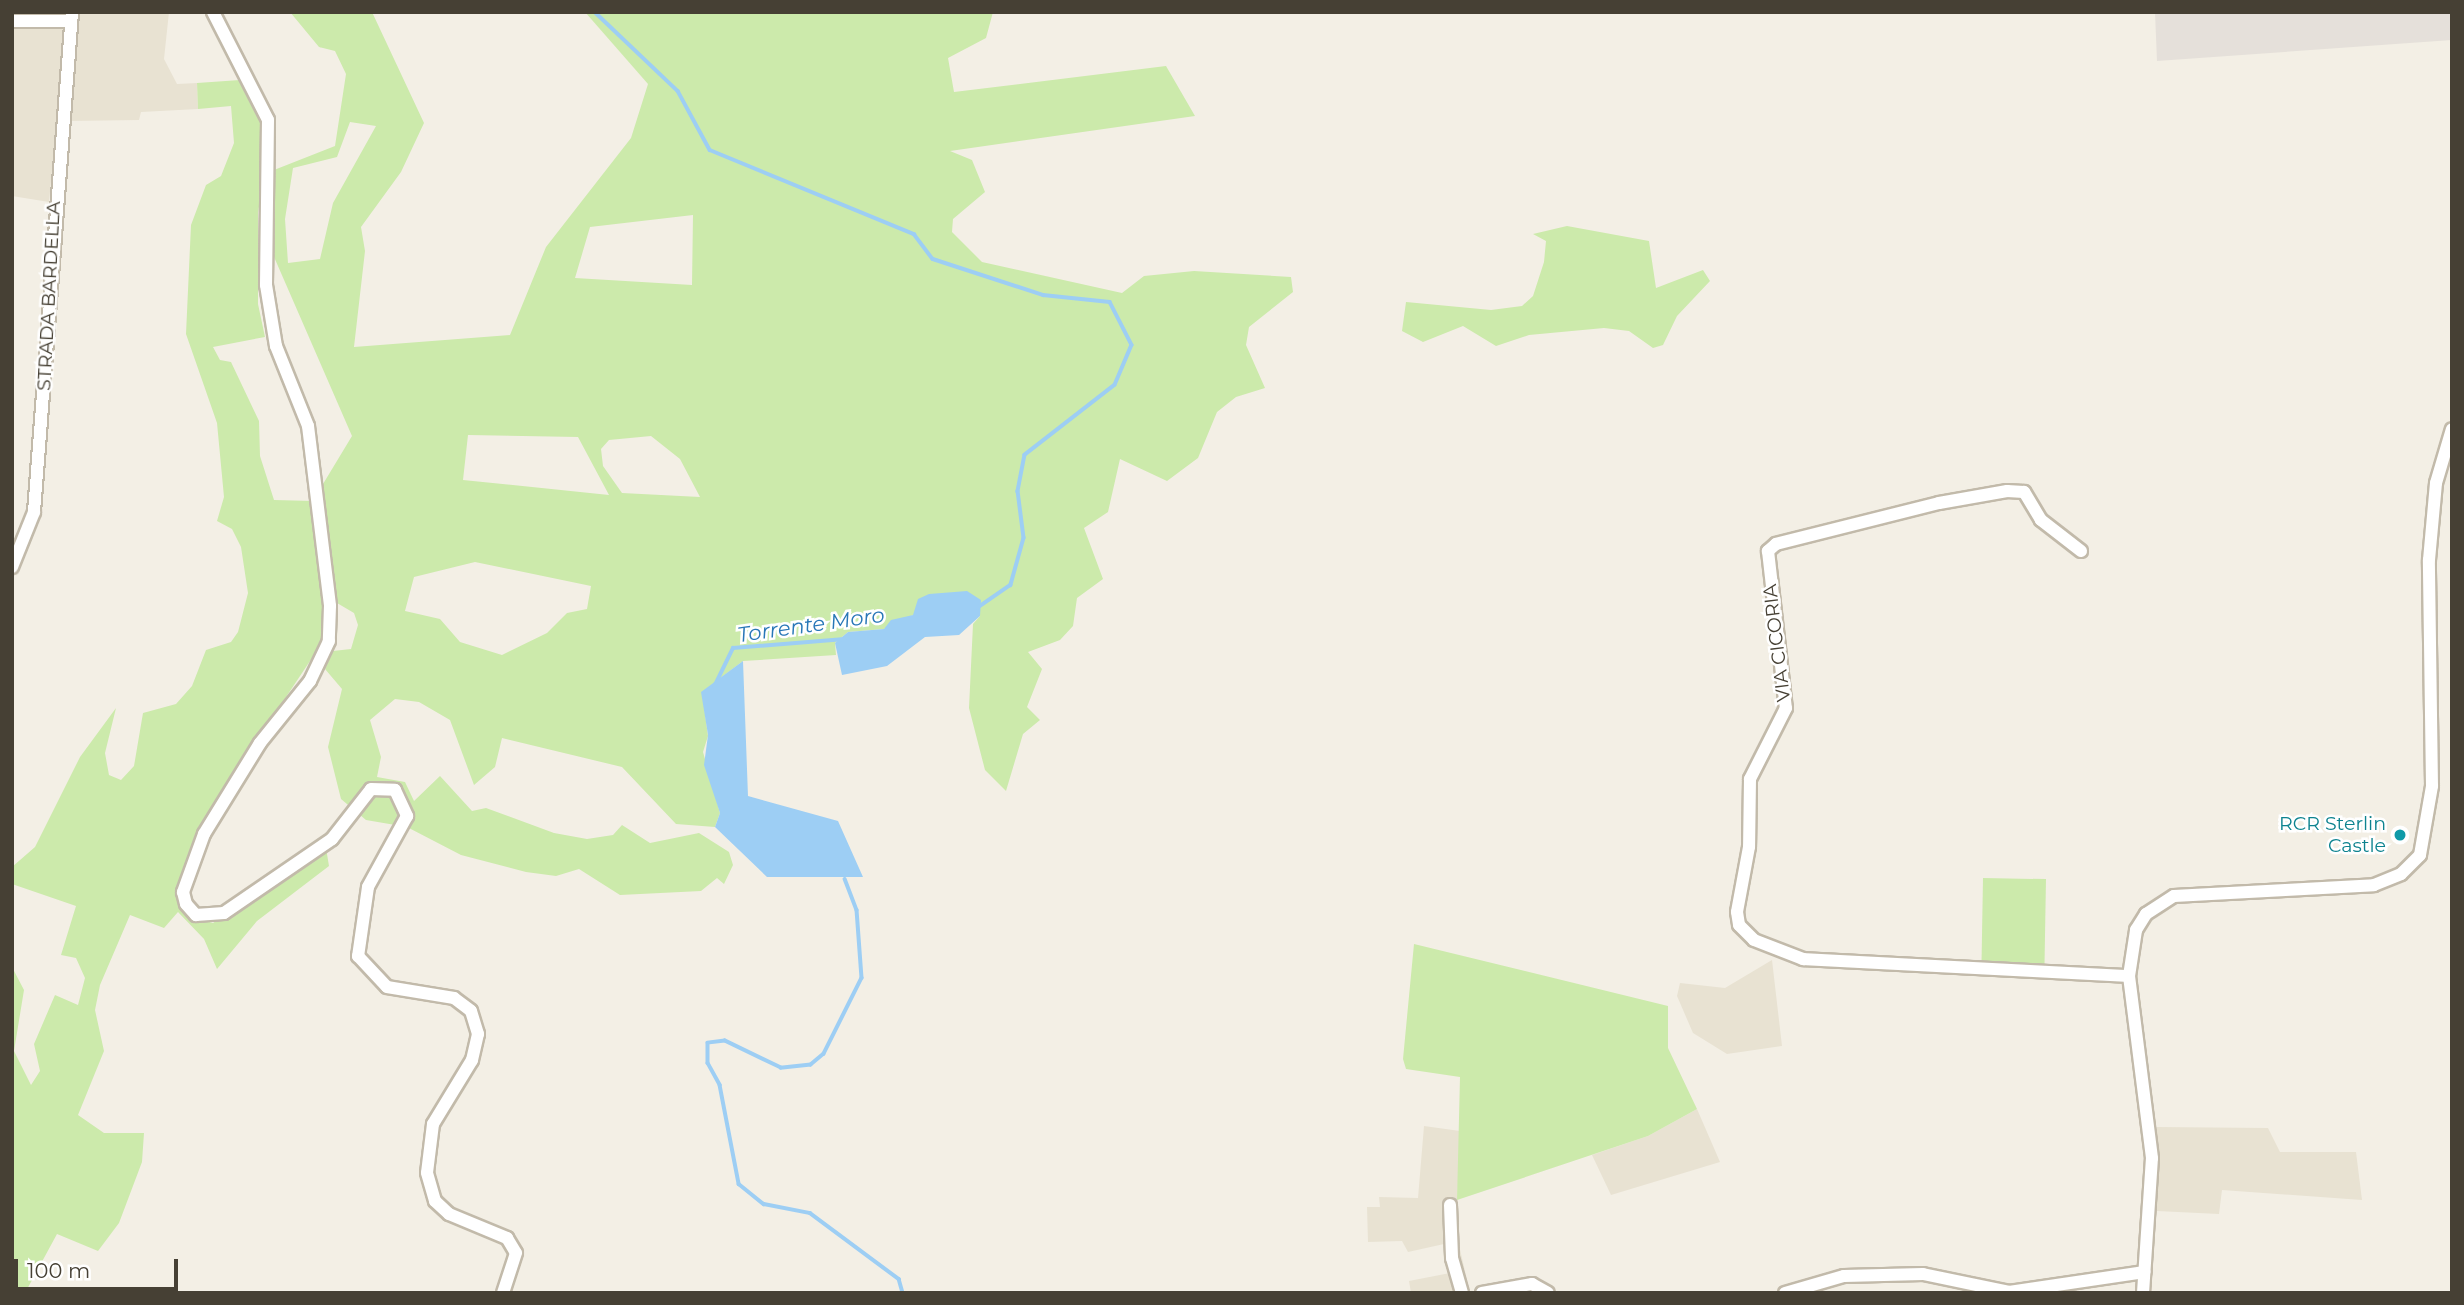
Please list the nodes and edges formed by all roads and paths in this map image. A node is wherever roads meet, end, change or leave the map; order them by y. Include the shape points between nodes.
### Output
1 (213, 12) edge
2 (72, 16) edge
3 (12, 21) edge
4 (2452, 429) edge
5 (2081, 551) dead end
6 (12, 567) edge
7 (2129, 976) junction
8 (1450, 1205) dead end
9 (2145, 1272) junction
10 (503, 1293) edge
11 (1462, 1293) edge
12 (1482, 1293) edge
13 (1548, 1293) edge
14 (1785, 1293) edge
15 (2143, 1293) edge

1 - 10 street via 268,120 266,285 276,346 308,426 330,618 329,641 310,681 217,807 186,883 186,904 196,915 224,913 332,839 371,789 395,790 407,816 368,887 358,956 387,987 454,998 471,1011 478,1034 472,1059 433,1124 427,1173 435,1201 449,1213 507,1238 516,1253
2 - 3 street, STRADA BARDELLA
2 - 6 street, STRADA BARDELLA via 34,512
4 - 7 street via 2436,483 2429,560 2432,786 2420,855 2401,874 2374,884 2174,896 2146,914 2136,930
5 - 7 street, VIA CICORIA via 2041,520 2024,492 2007,491 1926,506 1768,551 1786,708 1750,779 1749,847 1737,912 1739,925 1754,940 1803,959
7 - 9 street via 2152,1158
8 - 11 street via 1452,1258
9 - 14 street via 2010,1292 1923,1274 1844,1276
9 - 15 street
12 - 13 street via 1532,1284

